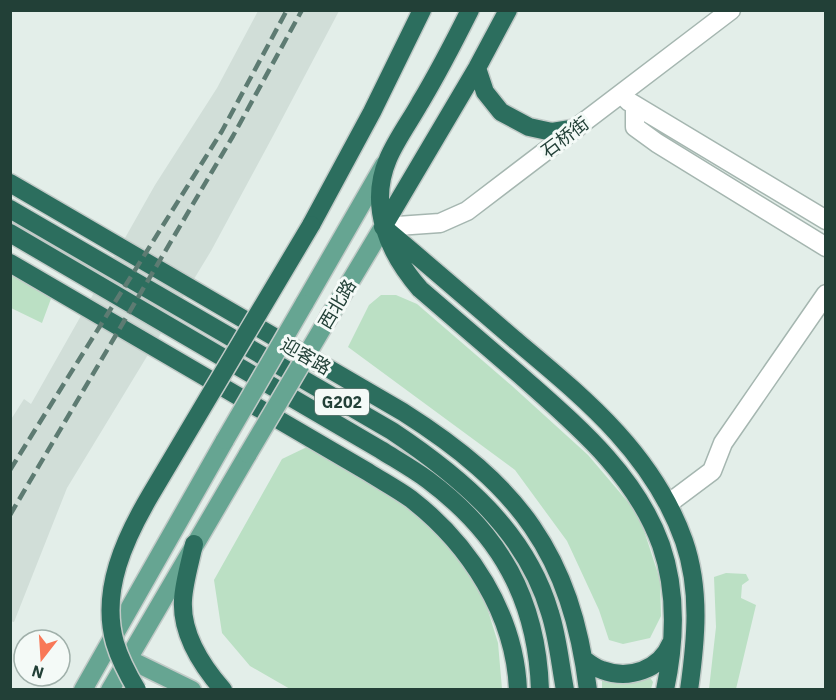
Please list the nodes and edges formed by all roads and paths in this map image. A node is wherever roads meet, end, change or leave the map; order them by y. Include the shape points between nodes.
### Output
1 (422, 10) edge
2 (470, 10) edge
3 (508, 10) edge
4 (731, 10) edge
5 (477, 68) junction
6 (627, 101) junction
7 (577, 128) junction
8 (388, 159) junction
9 (10, 183) edge
10 (10, 209) edge
11 (825, 220) edge
12 (383, 227) junction
13 (10, 233) edge
14 (825, 246) edge
15 (10, 262) edge
16 (825, 294) edge
17 (668, 504) junction
18 (194, 544) junction
19 (672, 639) junction
20 (106, 649) junction
21 (128, 659) junction
22 (585, 660) junction
23 (82, 690) edge
24 (110, 690) edge
25 (137, 690) edge
26 (192, 690) edge
27 (223, 690) edge
28 (518, 690) edge
29 (540, 690) edge
30 (565, 690) edge
31 (588, 690) edge
32 (665, 690) edge
33 (689, 690) edge

1 - 25 highway, bridge via 311,225 140,514 121,554 111,615 115,642
2 - 8 highway, 西北路
3 - 5 highway, 西北路
4 - 6 street, 石桥街
5 - 7 highway via 485,92 501,112 529,127 552,132
5 - 12 highway, 西北路
6 - 7 street, 石桥街
6 - 11 street
6 - 14 street via 635,127 657,144
7 - 12 street, 石桥街 via 467,211 440,223
8 - 12 highway via 380,196
8 - 20 main road, 西北路, bridge
9 - 22 highway via 403,412 476,463 530,522 550,554 566,588
10 - 30 highway, 迎客路 / G202 via 392,431 466,485 496,515 539,583 550,613
12 - 17 highway via 587,401 647,468
12 - 18 main road, 西北路, bridge
12 - 19 highway via 404,271 420,288 575,424 626,482 661,545 673,610
13 - 29 highway, G202 via 381,450 427,479 467,513 498,549 520,590 533,626
15 - 28 highway via 411,499 450,536 498,604 510,642
16 - 17 street via 723,443 712,471
17 - 33 highway via 684,542 693,580 695,646
18 - 21 main road, 西北路
18 - 27 highway via 183,601 186,626 195,650
19 - 22 highway via 659,662 648,670 618,674
19 - 32 highway
20 - 21 main road
20 - 23 main road, 西北路
21 - 24 main road, 西北路
21 - 26 main road
22 - 31 highway

